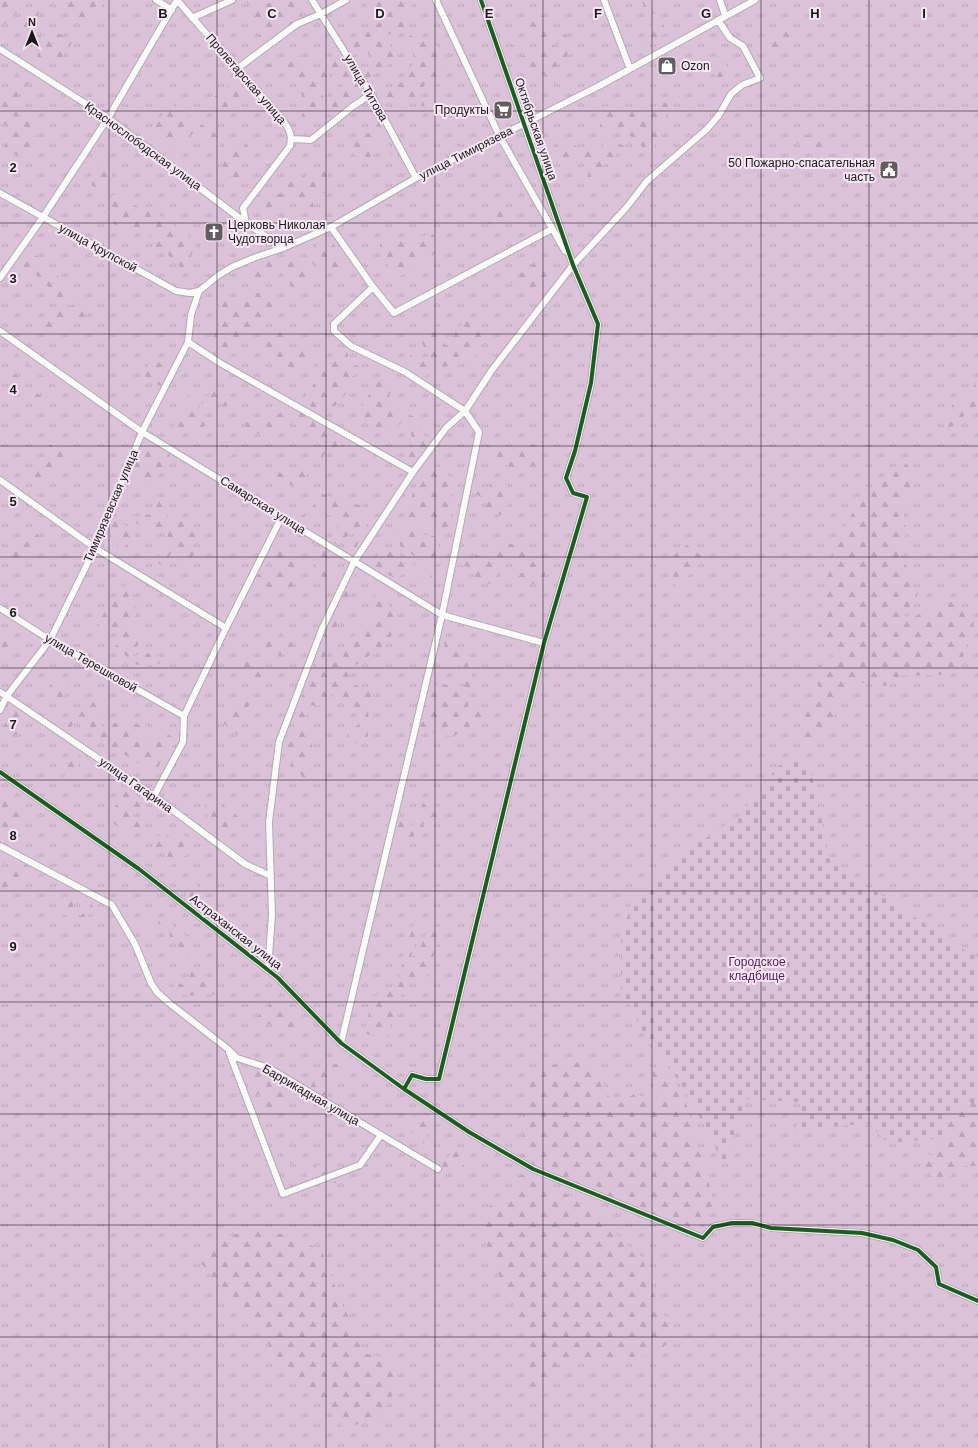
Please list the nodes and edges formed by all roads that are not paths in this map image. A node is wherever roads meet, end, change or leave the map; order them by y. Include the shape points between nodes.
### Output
1 (156, 0) edge
2 (178, 0) edge
3 (232, 0) edge
4 (312, 0) edge
5 (346, 0) edge
6 (436, 0) edge
7 (481, 0) edge
8 (604, 0) edge
9 (720, 0) edge
10 (755, 0) edge
11 (172, 10) junction
12 (321, 14) junction
13 (725, 15) junction
14 (192, 18) junction
15 (718, 20) junction
16 (0, 49) edge
17 (238, 68) junction
18 (630, 69) junction
19 (371, 94) junction
20 (108, 118) junction
21 (524, 124) junction
22 (500, 136) junction
23 (292, 139) junction
24 (416, 178) junction
25 (0, 193) edge
26 (43, 217) junction
27 (246, 223) junction
28 (331, 228) junction
29 (552, 229) junction
30 (284, 248) junction
31 (573, 265) junction
32 (0, 278) edge
33 (373, 287) junction
34 (199, 291) junction
35 (0, 331) edge
36 (188, 342) junction
37 (465, 411) junction
38 (142, 432) junction
39 (413, 472) junction
40 (0, 480) edge
41 (282, 516) junction
42 (95, 548) junction
43 (354, 562) junction
44 (0, 608) edge
45 (442, 615) junction
46 (226, 628) junction
47 (50, 640) junction
48 (544, 643) junction
49 (0, 692) edge
50 (6, 698) junction
51 (0, 710) edge
52 (184, 716) junction
53 (0, 772) edge
54 (154, 796) junction
55 (0, 846) edge
56 (272, 876) junction
57 (268, 970) junction
58 (341, 1043) junction
59 (228, 1049) junction
60 (404, 1089) junction
61 (381, 1135) junction
62 (438, 1169) dead end
63 (978, 1301) edge

1 - 11 street
2 - 11 street
2 - 14 street, Пролетарская улица
3 - 14 street
4 - 12 street, улица Титова
5 - 12 street
6 - 22 street
7 - 21 street, Октябрьская улица
8 - 18 street
9 - 13 street
10 - 13 street, улица Тимирязева
11 - 20 street
12 - 17 street via 297,24
12 - 19 street, улица Титова
13 - 15 street, улица Тимирязева
14 - 17 street, Пролетарская улица
15 - 18 street, улица Тимирязева
15 - 31 street via 730,38 743,46 760,78 742,85 731,94 708,129 647,181 626,208
16 - 20 street, Краснослободская улица
17 - 23 street, Пролетарская улица via 285,123
18 - 21 street, улица Тимирязева
19 - 23 street via 311,140
19 - 24 street, улица Титова
20 - 26 street
20 - 27 street, Краснослободская улица
21 - 22 street, улица Тимирязева
21 - 31 street, Октябрьская улица
22 - 24 street, улица Тимирязева
22 - 29 street
23 - 27 street, Пролетарская улица via 290,146 243,208
24 - 28 street, улица Тимирязева
25 - 26 street, улица Крупской
26 - 32 street
26 - 34 street, улица Крупской via 176,291
27 - 30 street, Краснослободская улица
28 - 30 street, улица Тимирязева
28 - 33 street
29 - 31 street
29 - 33 street via 394,313
30 - 34 street, улица Тимирязева via 232,267
31 - 37 street via 492,370
31 - 48 street via 598,324 591,383 566,478 573,492 587,497
33 - 37 street via 334,324 334,331 351,346 405,372
34 - 36 street, Тимирязевская улица via 191,315
35 - 38 street, Самарская улица
36 - 38 street, Тимирязевская улица
36 - 39 street via 220,363
37 - 39 street via 446,428
37 - 45 street via 479,432
38 - 41 street, Самарская улица
38 - 42 street, Тимирязевская улица
39 - 43 street
40 - 42 street
41 - 43 street, Самарская улица
41 - 46 street
42 - 46 street
42 - 47 street, Тимирязевская улица
43 - 45 street, Самарская улица
43 - 56 street via 322,629 279,742 269,822
44 - 47 street, улица Терешковой
45 - 48 street, Самарская улица
45 - 58 street
46 - 52 street
47 - 50 street, Тимирязевская улица
47 - 52 street, улица Терешковой
48 - 60 street via 438,1079 412,1075
49 - 50 street, улица Гагарина
50 - 51 street, Тимирязевская улица
50 - 54 street, улица Гагарина
52 - 54 street via 183,742
53 - 57 street, Астраханская улица via 140,869
54 - 56 street, улица Гагарина via 245,864
55 - 59 street, Баррикадная улица via 112,905 136,944 157,992
56 - 57 street
57 - 58 street, Астраханская улица
58 - 60 street, Астраханская улица
59 - 61 street, Баррикадная улица via 237,1058 269,1068
59 - 61 street via 283,1194 360,1165
60 - 63 street, Астраханская улица via 469,1132 533,1169 702,1238 713,1226 752,1223 771,1228 862,1233 893,1240 918,1250 935,1266 939,1284
61 - 62 street, Баррикадная улица

